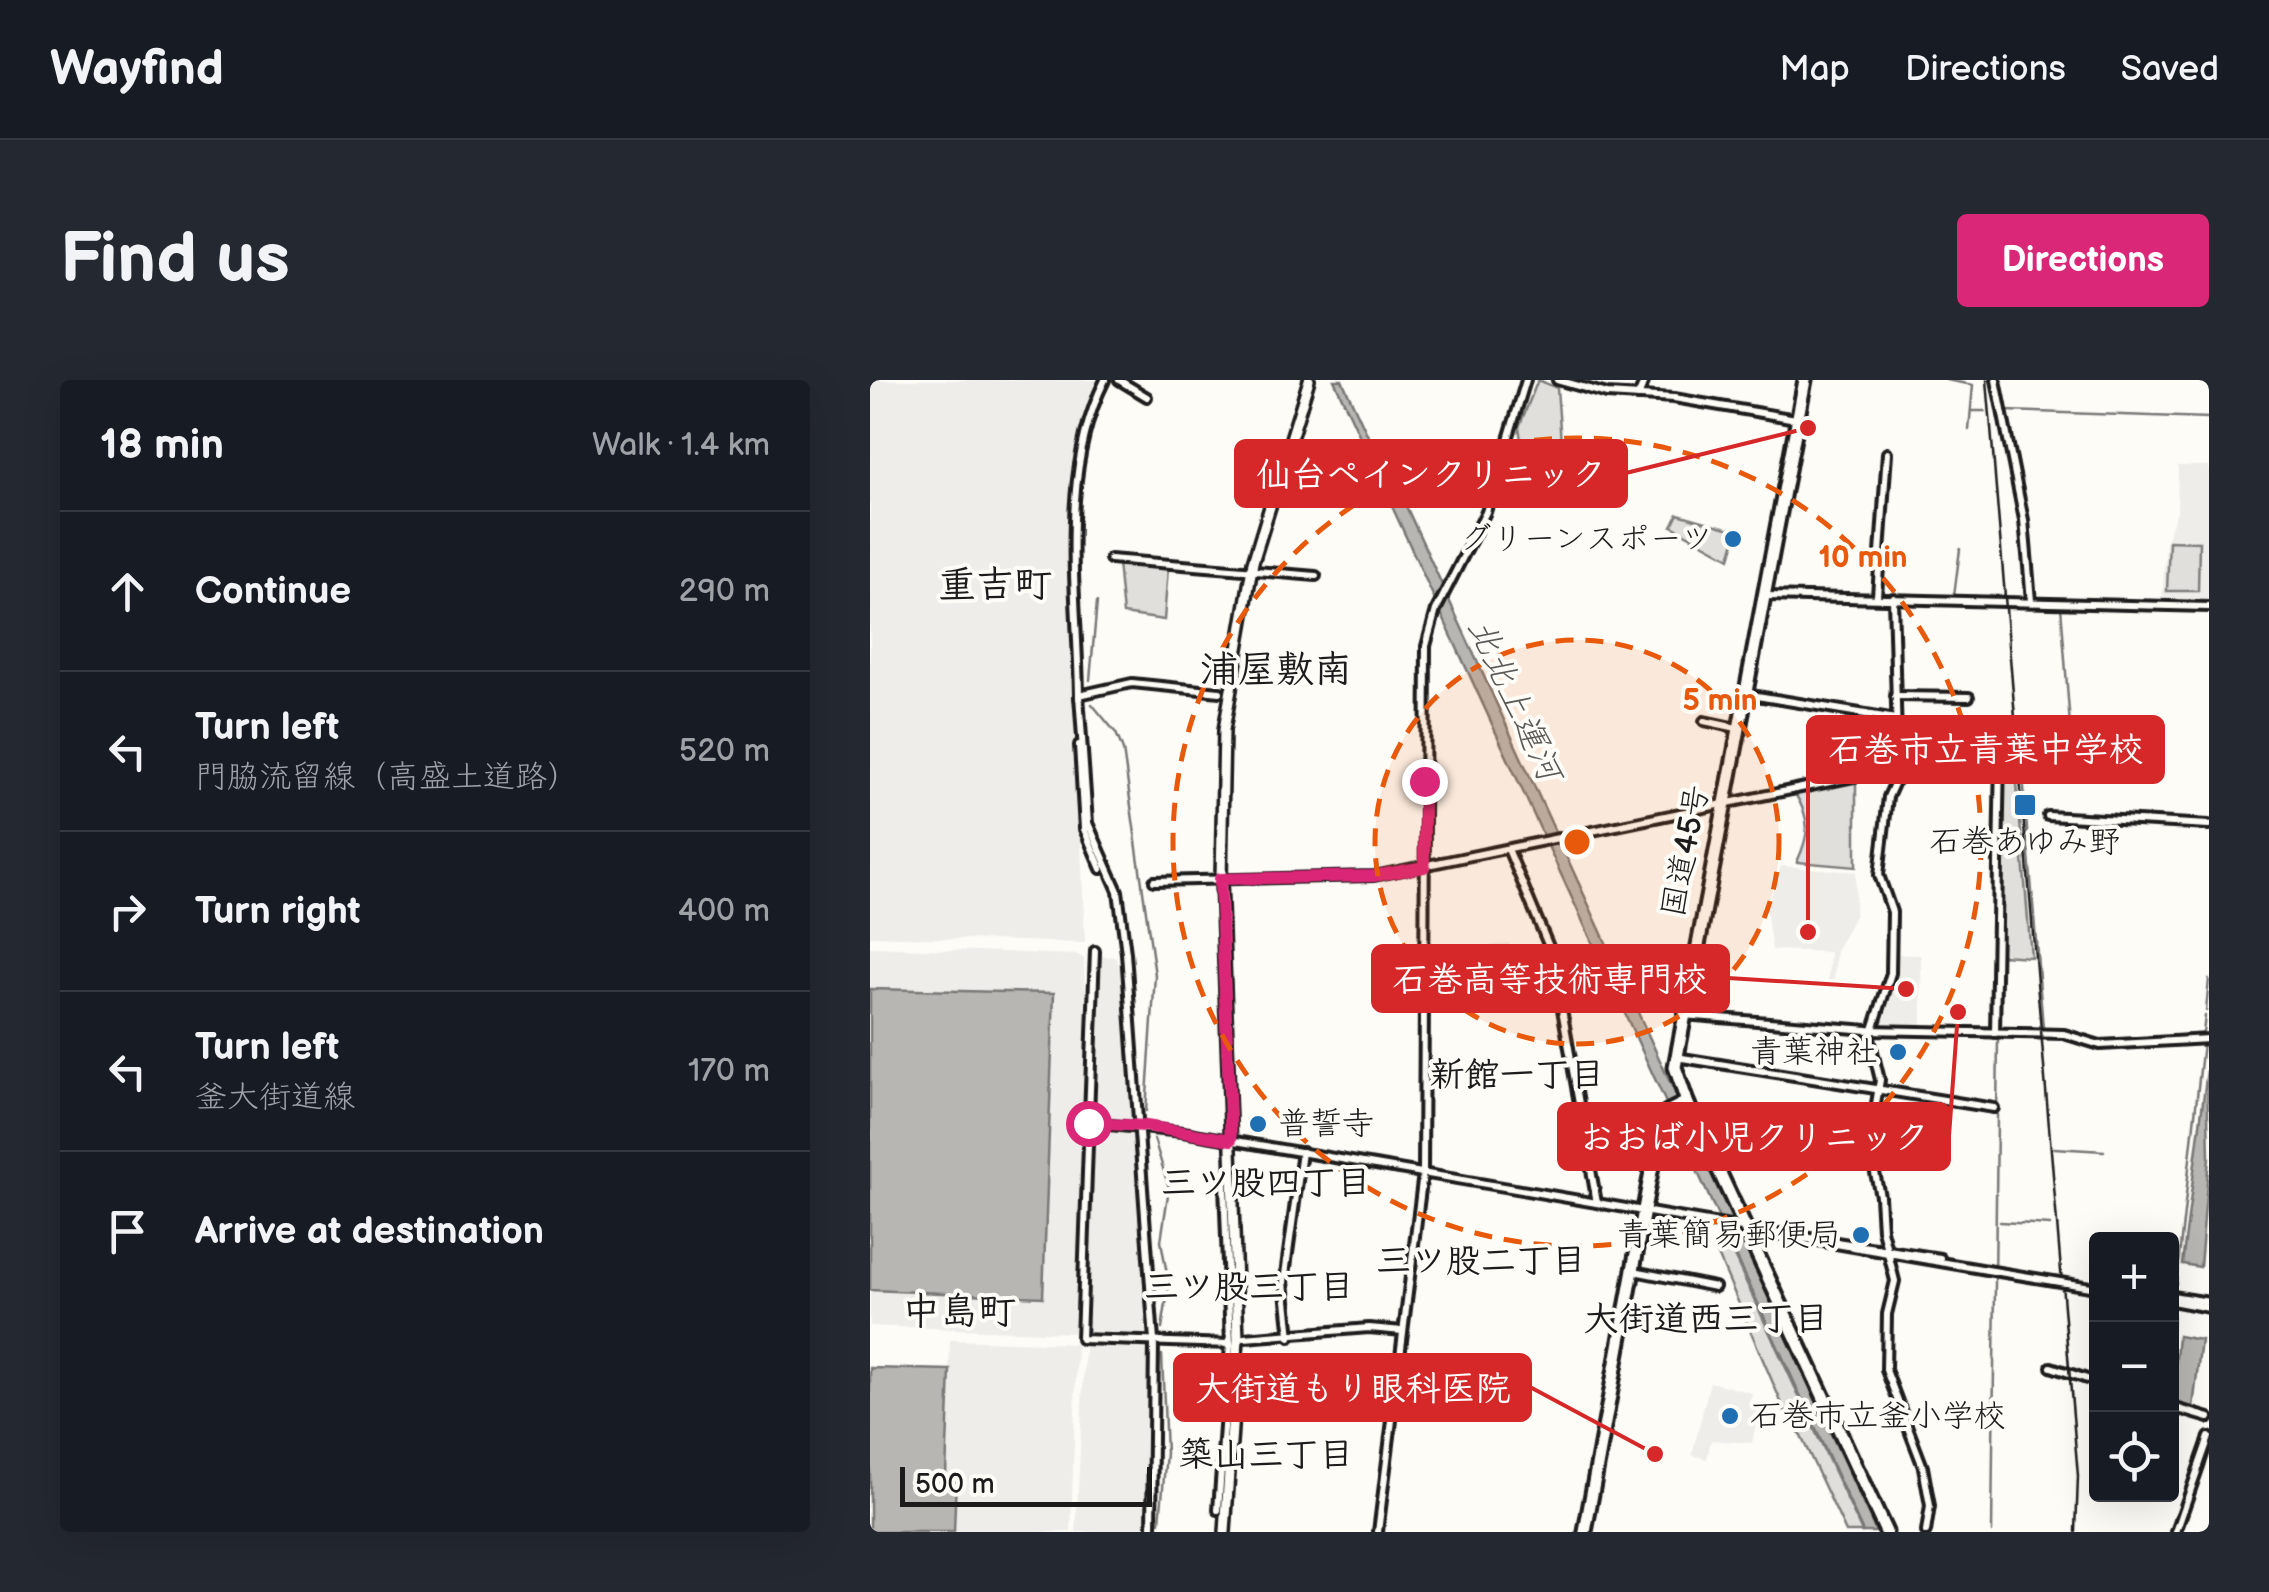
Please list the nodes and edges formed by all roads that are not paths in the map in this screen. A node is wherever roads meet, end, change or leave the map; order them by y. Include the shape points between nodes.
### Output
1 (1105, 380) edge
2 (1119, 380) edge
3 (1309, 380) edge
4 (1526, 380) edge
5 (1557, 380) edge
6 (1645, 380) edge
7 (1805, 380) edge
8 (1996, 380) edge
9 (1638, 396) junction
10 (1147, 398) dead end
11 (1796, 419) junction
12 (1888, 453) dead end
13 (1110, 559) dead end
14 (1251, 572) junction
15 (1316, 576) dead end
16 (1762, 596) junction
17 (1877, 597) junction
18 (1893, 598) junction
19 (2031, 602) junction
20 (2209, 607) edge
21 (1220, 692) dead end
22 (1079, 694) junction
23 (1744, 694) junction
24 (1895, 696) junction
25 (1969, 697) dead end
26 (1896, 719) junction
27 (1704, 722) dead end
28 (1737, 728) junction
29 (1898, 768) junction
30 (1723, 804) junction
31 (2048, 816) dead end
32 (2209, 825) edge
33 (1508, 849) junction
34 (1424, 867) junction
35 (1220, 879) junction
36 (1154, 881) dead end
37 (1095, 951) dead end
38 (1683, 1015) junction
39 (1872, 1030) junction
40 (1996, 1032) junction
41 (2209, 1039) edge
42 (1676, 1057) junction
43 (1880, 1091) junction
44 (1684, 1103) junction
45 (1994, 1108) dead end
46 (1088, 1123) junction
47 (1138, 1125) junction
48 (1231, 1140) junction
49 (1302, 1152) junction
50 (1423, 1173) junction
51 (1224, 1184) dead end
52 (1597, 1203) junction
53 (1646, 1211) junction
54 (1743, 1228) junction
55 (1888, 1251) junction
56 (1634, 1271) junction
57 (2089, 1285) edge
58 (1715, 1287) dead end
59 (2179, 1300) edge
60 (2209, 1305) edge
61 (1403, 1332) junction
62 (1290, 1337) junction
63 (1244, 1338) dead end
64 (1154, 1342) junction
65 (1230, 1344) junction
66 (2051, 1367) dead end
67 (2089, 1380) edge
68 (2179, 1409) edge
69 (2209, 1418) edge
70 (2209, 1437) edge
71 (1218, 1510) dead end
72 (1152, 1532) edge
73 (1224, 1532) edge
74 (1378, 1532) edge
75 (1585, 1532) edge
76 (1886, 1532) edge
77 (1926, 1532) edge
78 (2176, 1532) edge

1 - 22 street via 1075,504
2 - 10 street
3 - 14 main road
4 - 34 street via 1486,512 1436,610 1424,660
5 - 9 street
6 - 9 street
7 - 11 highway, 国道45号
8 - 19 street via 2024,520
9 - 11 street
11 - 16 highway, 国道45号
12 - 17 street
13 - 14 street
14 - 15 street
14 - 35 main road via 1224,730
16 - 17 street
16 - 23 highway, 国道45号
17 - 18 street
18 - 19 street
18 - 24 street
19 - 20 street
21 - 22 street via 1132,683
22 - 47 street via 1084,829 1122,915
23 - 26 street
23 - 28 highway, 国道45号
24 - 25 street
24 - 26 street
26 - 29 street
27 - 28 street
28 - 30 highway, 国道45号
29 - 30 street
29 - 39 street via 1879,875 1892,912 1891,973
29 - 40 street via 1999,751
30 - 33 street
30 - 38 highway, 国道45号
31 - 32 street
33 - 34 street
33 - 52 street via 1552,954
34 - 35 street via 1374,876
34 - 50 street
35 - 36 street
35 - 48 main road
37 - 46 street
38 - 39 street
38 - 42 highway, 国道45号
39 - 40 street
39 - 43 street
40 - 41 street via 2064,1034 2092,1044
42 - 43 street
42 - 44 highway, 国道45号
43 - 45 street
43 - 55 street via 1869,1145
44 - 53 highway via 1667,1112 1659,1128
44 - 54 highway, 国道45号
46 - 47 street
46 - 64 street via 1080,1339
47 - 48 street
47 - 64 street
48 - 49 street
48 - 73 main road via 1238,1339
49 - 50 street
49 - 62 street via 1285,1270
50 - 52 street
50 - 61 street
51 - 65 street
52 - 53 street
53 - 54 street
53 - 56 highway
54 - 55 street
54 - 76 highway, 国道45号
55 - 57 street, bridge
55 - 77 street via 1895,1286 1886,1370 1923,1468 1930,1506
56 - 58 street
56 - 75 highway
59 - 60 street
61 - 62 street via 1368,1328
61 - 74 street
62 - 63 street
64 - 65 street
64 - 72 street
65 - 71 street
66 - 67 street
68 - 69 street
70 - 78 street

